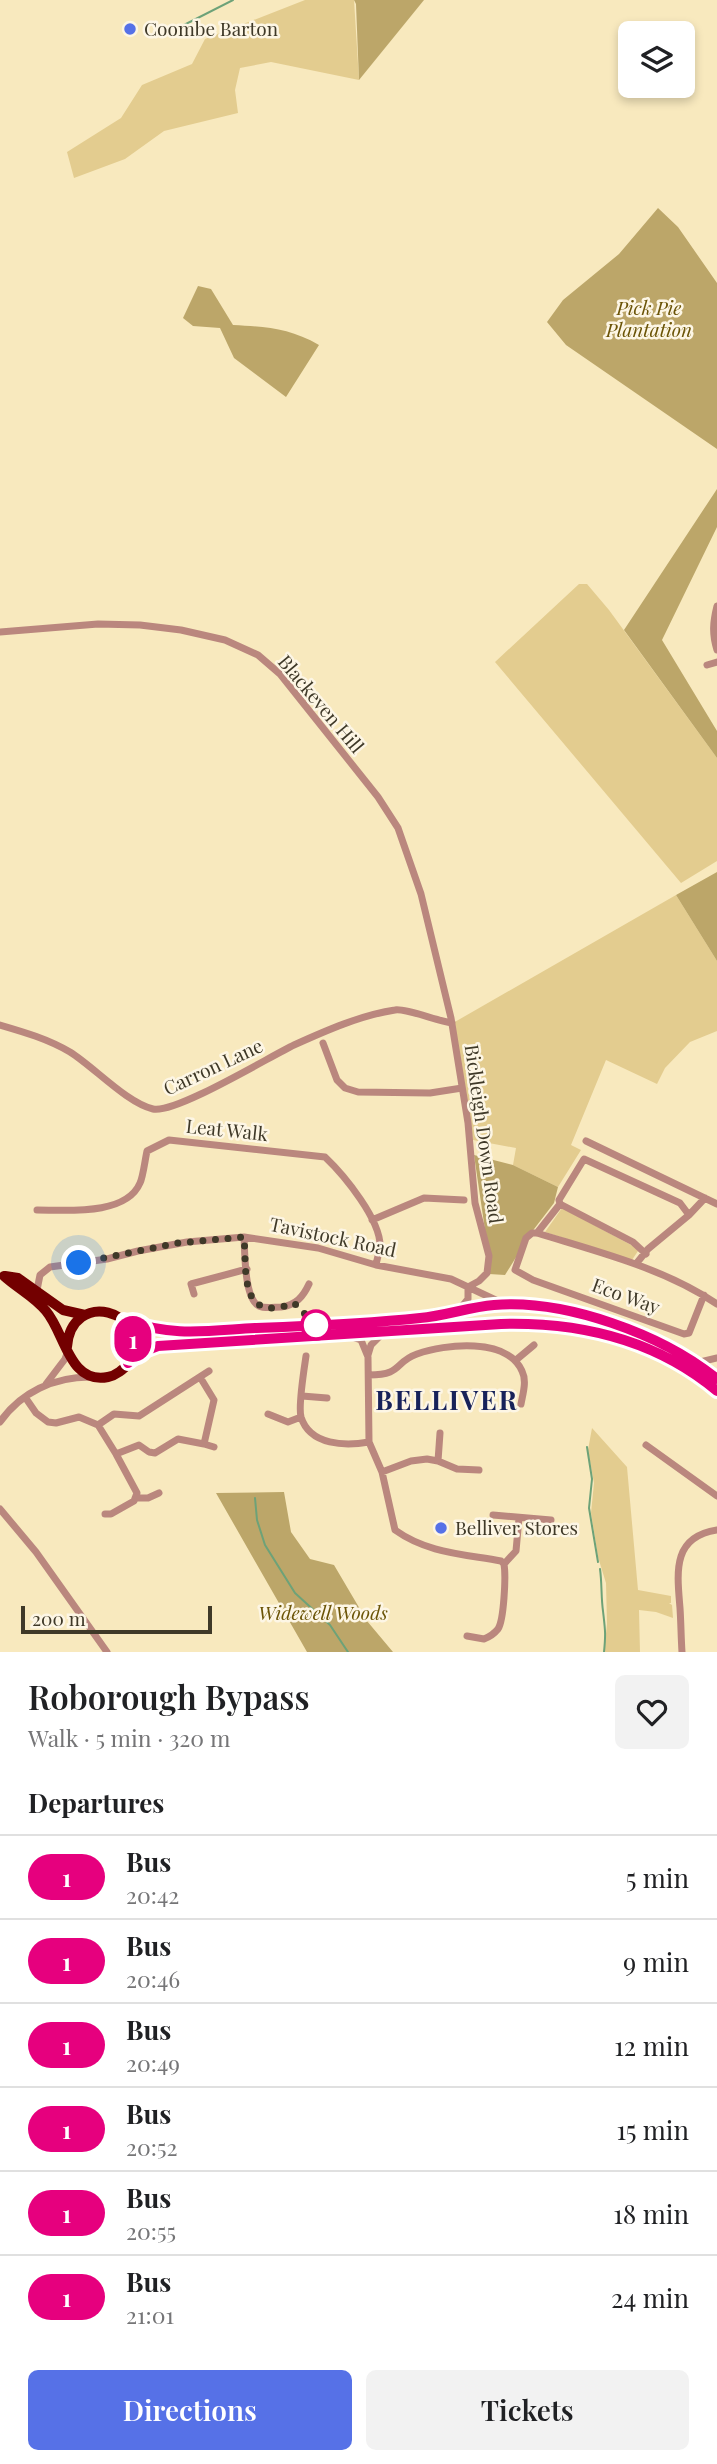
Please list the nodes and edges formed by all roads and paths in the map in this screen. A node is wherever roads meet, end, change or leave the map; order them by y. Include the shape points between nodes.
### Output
1 (717, 606) edge
2 (0, 632) edge
3 (717, 650) edge
4 (717, 662) edge
5 (707, 665) dead end
6 (451, 1020) junction
7 (0, 1025) edge
8 (323, 1043) dead end
9 (462, 1088) junction
10 (586, 1141) dead end
11 (705, 1198) junction
12 (464, 1200) dead end
13 (560, 1204) junction
14 (717, 1204) edge
15 (37, 1210) dead end
16 (689, 1215) junction
17 (372, 1220) junction
18 (534, 1233) junction
19 (244, 1237) junction
20 (646, 1254) junction
21 (636, 1264) junction
22 (376, 1265) junction
23 (247, 1269) junction
24 (187, 1275) dead end
25 (2, 1276) edge
26 (191, 1284) junction
27 (309, 1284) dead end
28 (468, 1287) junction
29 (37, 1290) junction
30 (194, 1294) dead end
31 (704, 1295) junction
32 (507, 1304) junction
33 (717, 1304) edge
34 (456, 1313) junction
35 (85, 1315) junction
36 (124, 1320) junction
37 (400, 1330) junction
38 (334, 1335) junction
39 (534, 1345) dead end
40 (67, 1349) junction
41 (306, 1356) dead end
42 (368, 1357) junction
43 (717, 1358) edge
44 (516, 1360) junction
45 (128, 1363) junction
46 (696, 1363) junction
47 (209, 1371) dead end
48 (369, 1375) junction
49 (712, 1375) edge
50 (94, 1377) junction
51 (200, 1377) junction
52 (45, 1385) junction
53 (717, 1391) edge
54 (302, 1396) junction
55 (25, 1397) junction
56 (327, 1398) dead end
57 (521, 1404) dead end
58 (268, 1414) dead end
59 (301, 1417) junction
60 (0, 1422) edge
61 (97, 1425) junction
62 (440, 1433) dead end
63 (369, 1442) junction
64 (204, 1444) junction
65 (646, 1445) dead end
66 (214, 1447) dead end
67 (116, 1454) junction
68 (438, 1461) junction
69 (479, 1470) dead end
70 (382, 1472) junction
71 (159, 1493) dead end
72 (717, 1496) edge
73 (136, 1498) junction
74 (0, 1509) edge
75 (105, 1514) dead end
76 (493, 1515) dead end
77 (520, 1518) junction
78 (551, 1520) dead end
79 (717, 1530) edge
80 (504, 1564) junction
81 (467, 1636) dead end
82 (107, 1652) edge
83 (682, 1652) edge

1 - 3 street via 713,623
2 - 6 street, Blackeven Hill via 140,625 225,640 258,655 280,674 398,828 421,894
4 - 5 street
6 - 7 street, Carron Lane via 401,1009 383,1012 316,1036 208,1090 154,1109 128,1097 59,1046
6 - 9 street, Bickleigh Down Road
8 - 9 street via 337,1080 345,1088 430,1093
9 - 28 street, Bickleigh Down Road via 475,1203 489,1256 487,1273
10 - 11 street
11 - 14 street
11 - 16 street
12 - 17 street via 424,1198
13 - 16 street via 584,1159 680,1203
13 - 18 street
13 - 20 street via 633,1242
15 - 17 street, Leat Walk via 116,1204 130,1197 141,1183 147,1151 169,1140 188,1140 325,1157
16 - 20 street
17 - 22 street, Leat Walk via 380,1246
18 - 21 street, Eco Way
18 - 31 street, Eco Way via 526,1238 515,1270 533,1280 684,1334 689,1333
19 - 22 street, Tavistock Road via 318,1248
19 - 23 street
19 - 29 street, Tavistock Road via 178,1243 51,1267 40,1275
20 - 21 street
21 - 31 street, Eco Way
22 - 28 street, Tavistock Road via 450,1279
23 - 26 street
23 - 27 street via 252,1300 259,1306 294,1303
24 - 26 street
25 - 29 highway, Tavistock Road via 18,1278
25 - 40 highway, Tavistock Road via 42,1305
26 - 30 street
28 - 32 street, Tavistock Road
28 - 34 street via 468,1299
29 - 35 highway, Tavistock Road via 62,1310
31 - 33 street, Eco Way
32 - 34 highway, Tavistock Road
32 - 46 highway, Tavistock Road via 552,1307 638,1332
34 - 36 highway, Tavistock Road via 197,1332 155,1330
35 - 36 highway, Tavistock Road via 100,1311
35 - 40 highway via 71,1329
36 - 45 highway via 134,1340
37 - 38 highway, Tavistock Road
37 - 42 street via 377,1337
37 - 49 highway, Tavistock Road via 535,1323 618,1338
38 - 42 street via 361,1340
38 - 45 highway, Tavistock Road via 158,1346
39 - 44 street
40 - 50 highway, Tavistock Road via 76,1367
40 - 52 street
41 - 54 street
42 - 48 street
43 - 46 street
44 - 48 street via 483,1346 455,1347 413,1355 392,1373
44 - 57 street via 525,1382
45 - 50 highway, Tavistock Road via 109,1377
46 - 49 highway, Tavistock Road
47 - 51 street
48 - 63 street
49 - 53 highway, Tavistock Road
50 - 52 street
51 - 61 street via 139,1416 114,1414
51 - 64 street via 215,1400
52 - 55 street
54 - 56 street
54 - 59 street
55 - 60 street
55 - 61 street via 48,1422 79,1417
58 - 59 street via 288,1422
59 - 63 street via 309,1430 330,1442
61 - 67 street
62 - 68 street
63 - 70 street
64 - 66 street
64 - 67 street via 178,1438 155,1452 139,1445
65 - 72 street
67 - 73 street
68 - 69 street via 457,1469
68 - 70 street via 411,1461
70 - 80 street via 395,1530 445,1553
71 - 73 street
73 - 75 street
74 - 82 street
76 - 77 street
77 - 78 street
77 - 80 street via 516,1552
79 - 83 street via 689,1543 678,1563
80 - 81 street via 501,1622 484,1639

